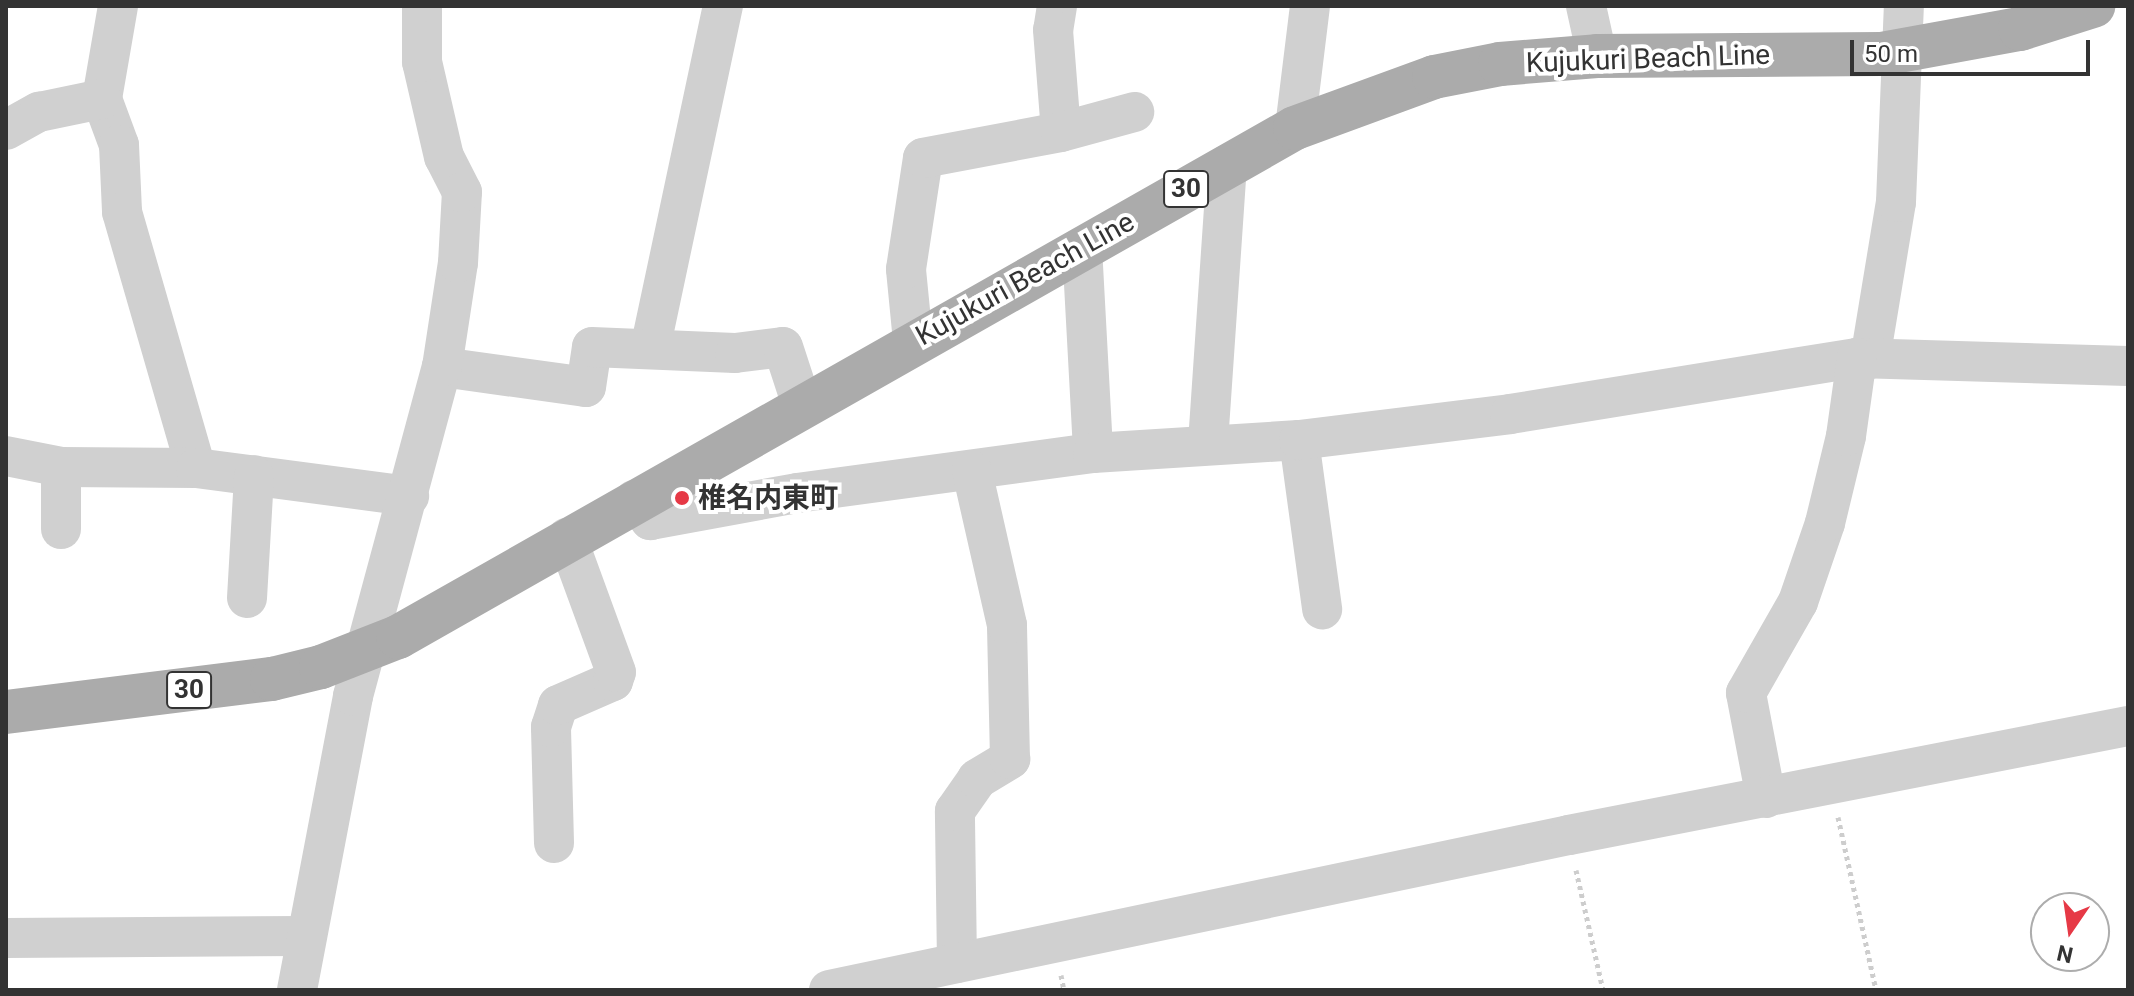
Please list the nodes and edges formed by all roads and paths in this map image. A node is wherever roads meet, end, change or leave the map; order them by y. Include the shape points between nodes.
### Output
1 (118, 6) edge
2 (422, 6) edge
3 (723, 6) edge
4 (1057, 6) edge
5 (1310, 6) edge
6 (1586, 6) edge
7 (1904, 6) edge
8 (2093, 6) edge
9 (1905, 51) junction
10 (1597, 56) junction
11 (102, 99) junction
12 (1134, 112) dead end
13 (1295, 128) junction
14 (6, 130) edge
15 (1061, 132) junction
16 (1227, 165) junction
17 (1082, 247) junction
18 (913, 341) junction
19 (650, 349) junction
20 (1864, 359) junction
21 (2128, 366) edge
22 (442, 367) junction
23 (802, 405) junction
24 (1299, 440) junction
25 (1208, 443) junction
26 (1093, 453) junction
27 (6, 456) edge
28 (61, 467) junction
29 (196, 468) junction
30 (972, 471) junction
31 (254, 475) junction
32 (409, 496) junction
33 (634, 500) junction
34 (61, 529) dead end
35 (567, 538) junction
36 (247, 598) dead end
37 (1322, 609) dead end
38 (367, 649) junction
39 (6, 712) edge
40 (2128, 726) edge
41 (1831, 785) junction
42 (1766, 798) junction
43 (1569, 835) junction
44 (554, 843) dead end
45 (304, 936) junction
46 (6, 938) edge
47 (957, 963) junction
48 (297, 990) edge
49 (829, 990) edge
50 (1603, 990) edge
51 (1876, 990) edge

1 - 11 street
2 - 22 street via 422,62 444,157 462,192
3 - 19 street
4 - 15 street via 1053,30
5 - 13 street
6 - 10 street
7 - 9 street
8 - 9 main road, Kujukuri Beach Line / 30 via 2020,29
9 - 10 main road, Kujukuri Beach Line / 30
9 - 20 street via 1896,202
10 - 13 main road, Kujukuri Beach Line / 30 via 1500,64 1434,77
11 - 14 street via 39,112
11 - 29 street via 119,145 122,212
12 - 15 street
13 - 16 main road, Kujukuri Beach Line / 30
15 - 18 street via 923,158 906,269
16 - 17 main road, Kujukuri Beach Line / 30
16 - 25 street
17 - 18 main road, Kujukuri Beach Line / 30
17 - 26 street
18 - 23 main road, Kujukuri Beach Line / 30
19 - 22 street via 592,347 586,387
19 - 23 street via 735,353 783,347
20 - 21 street
20 - 24 street
20 - 42 street via 1825,523 1798,602 1746,693
22 - 32 street
23 - 33 main road, Kujukuri Beach Line / 30
24 - 25 street
24 - 37 street
25 - 26 street
26 - 30 street
27 - 28 street
28 - 29 street
28 - 34 street
29 - 31 street
30 - 33 street via 797,493 650,520
30 - 47 street via 1007,625 1010,759 977,779 955,811
31 - 32 street
31 - 36 street
32 - 38 street
33 - 35 main road, Kujukuri Beach Line / 30
35 - 38 main road, Kujukuri Beach Line / 30
35 - 44 street via 617,663 613,681 558,705 551,727
38 - 39 main road, Kujukuri Beach Line / 30 via 272,679
38 - 45 street
40 - 41 street
41 - 42 street
41 - 51 path
42 - 43 street
43 - 47 street
43 - 50 path
45 - 46 street
45 - 48 street
47 - 49 street

